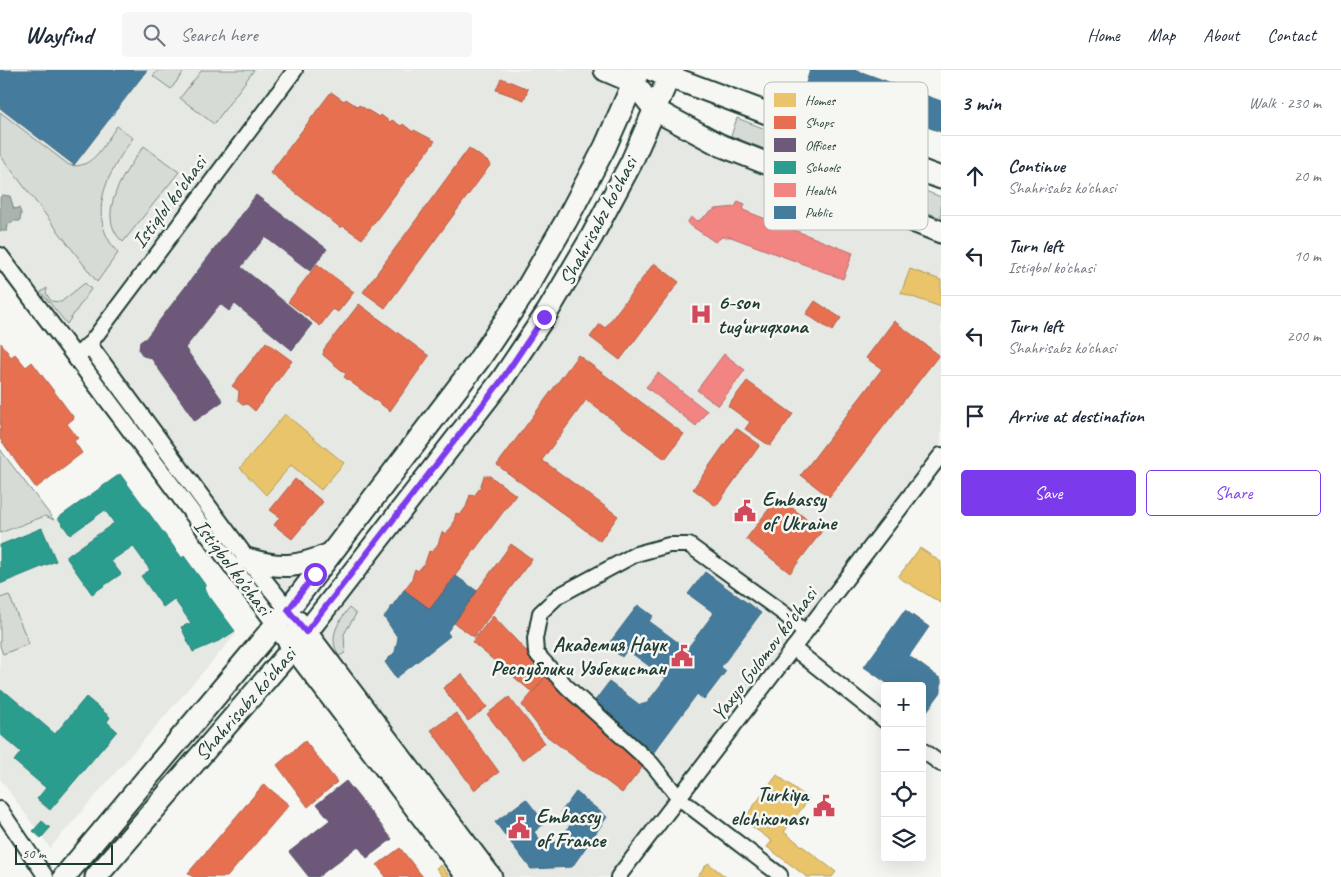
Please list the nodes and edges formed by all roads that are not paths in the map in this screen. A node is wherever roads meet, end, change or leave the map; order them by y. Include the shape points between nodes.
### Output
1 (295, 70) edge
2 (605, 70) edge
3 (664, 72) edge
4 (636, 76) edge
5 (655, 110) junction
6 (764, 110) edge
7 (764, 162) edge
8 (928, 173) edge
9 (941, 178) edge
10 (928, 227) edge
11 (941, 232) edge
12 (0, 256) edge
13 (89, 345) junction
14 (76, 358) junction
15 (941, 455) edge
16 (330, 554) junction
17 (247, 559) junction
18 (282, 618) junction
19 (806, 632) junction
20 (300, 640) junction
21 (793, 648) junction
22 (881, 718) edge
23 (926, 753) edge
24 (941, 764) edge
25 (679, 798) junction
26 (0, 809) edge
27 (46, 877) edge
28 (64, 877) edge
29 (96, 877) edge
30 (468, 877) edge
31 (491, 877) edge
32 (618, 877) edge
33 (779, 877) edge

1 - 13 street, Istiqlol ko'chasi
2 - 4 main road
3 - 4 main road
3 - 5 main road, Shahrisabz ko'chasi
3 - 6 main road
4 - 5 main road
4 - 16 main road, Shahrisabz ko'chasi via 586,184 524,293 478,361
5 - 7 main road via 720,145
5 - 20 main road, Shahrisabz ko'chasi via 591,238 501,381
8 - 9 main road
10 - 11 main road
12 - 14 street, Istiqbol ko'chasi
13 - 14 street, Istiqlol ko'chasi
13 - 17 street, Istiqbol ko'chasi
14 - 18 street, Istiqbol ko'chasi
15 - 19 street, Yaxyo Gulomov ko'chasi
16 - 17 main road via 304,565 284,567 272,567
16 - 18 main road, Shahrisabz ko'chasi
17 - 18 street, Istiqbol ko'chasi
18 - 20 main road, Istiqbol ko'chasi
18 - 28 main road, Shahrisabz ko'chasi
19 - 21 street, Yaxyo Gulomov ko'chasi
19 - 25 street via 689,545 669,545 636,554 558,596 540,613 536,653 567,687 652,764
20 - 29 main road, Shahrisabz ko'chasi
20 - 30 main road, Istiqbol ko'chasi
20 - 31 main road, Istiqbol ko'chasi
21 - 22 street
21 - 25 street, Yaxyo Gulomov ko'chasi
23 - 24 street
25 - 32 street, Yaxyo Gulomov ko'chasi
25 - 33 street
26 - 27 street

